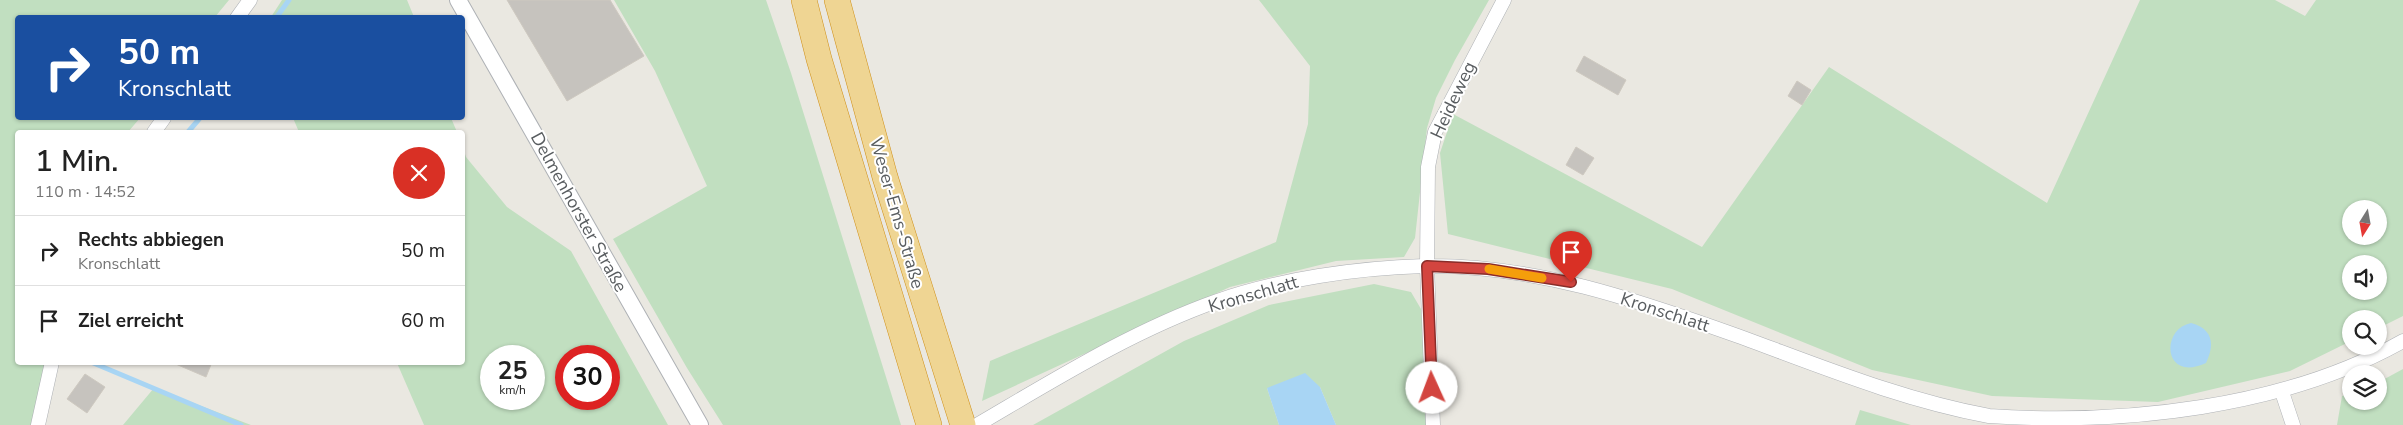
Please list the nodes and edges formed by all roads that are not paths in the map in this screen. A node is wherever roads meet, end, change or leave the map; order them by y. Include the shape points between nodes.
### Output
1 (250, 0) edge
2 (458, 0) edge
3 (788, 0) edge
4 (804, 0) edge
5 (836, 0) edge
6 (1504, 0) edge
7 (239, 15) edge
8 (819, 59) junction
9 (1427, 266) junction
10 (2403, 341) edge
11 (51, 365) edge
12 (2282, 392) junction
13 (38, 425) edge
14 (700, 425) edge
15 (929, 425) edge
16 (963, 425) edge
17 (976, 425) edge
18 (1433, 425) edge
19 (2293, 425) edge

1 - 7 street
2 - 14 street, Delmenhorster Straße
3 - 8 highway via 801,42
4 - 8 highway, Weser-Ems-Straße
5 - 16 highway, Weser-Ems-Straße via 888,186
6 - 9 street, Heideweg via 1435,132 1428,167
8 - 15 highway, Weser-Ems-Straße
9 - 12 street, Kronschlatt via 1488,269 1571,282 1664,310 1924,401 1990,417 2045,423 2163,419 2227,408
9 - 17 street, Kronschlatt via 1372,269 1309,278 1218,301 1137,336
9 - 18 street, Heideweg
10 - 12 street, Kronschlatt via 2338,373
11 - 13 street
12 - 19 street

